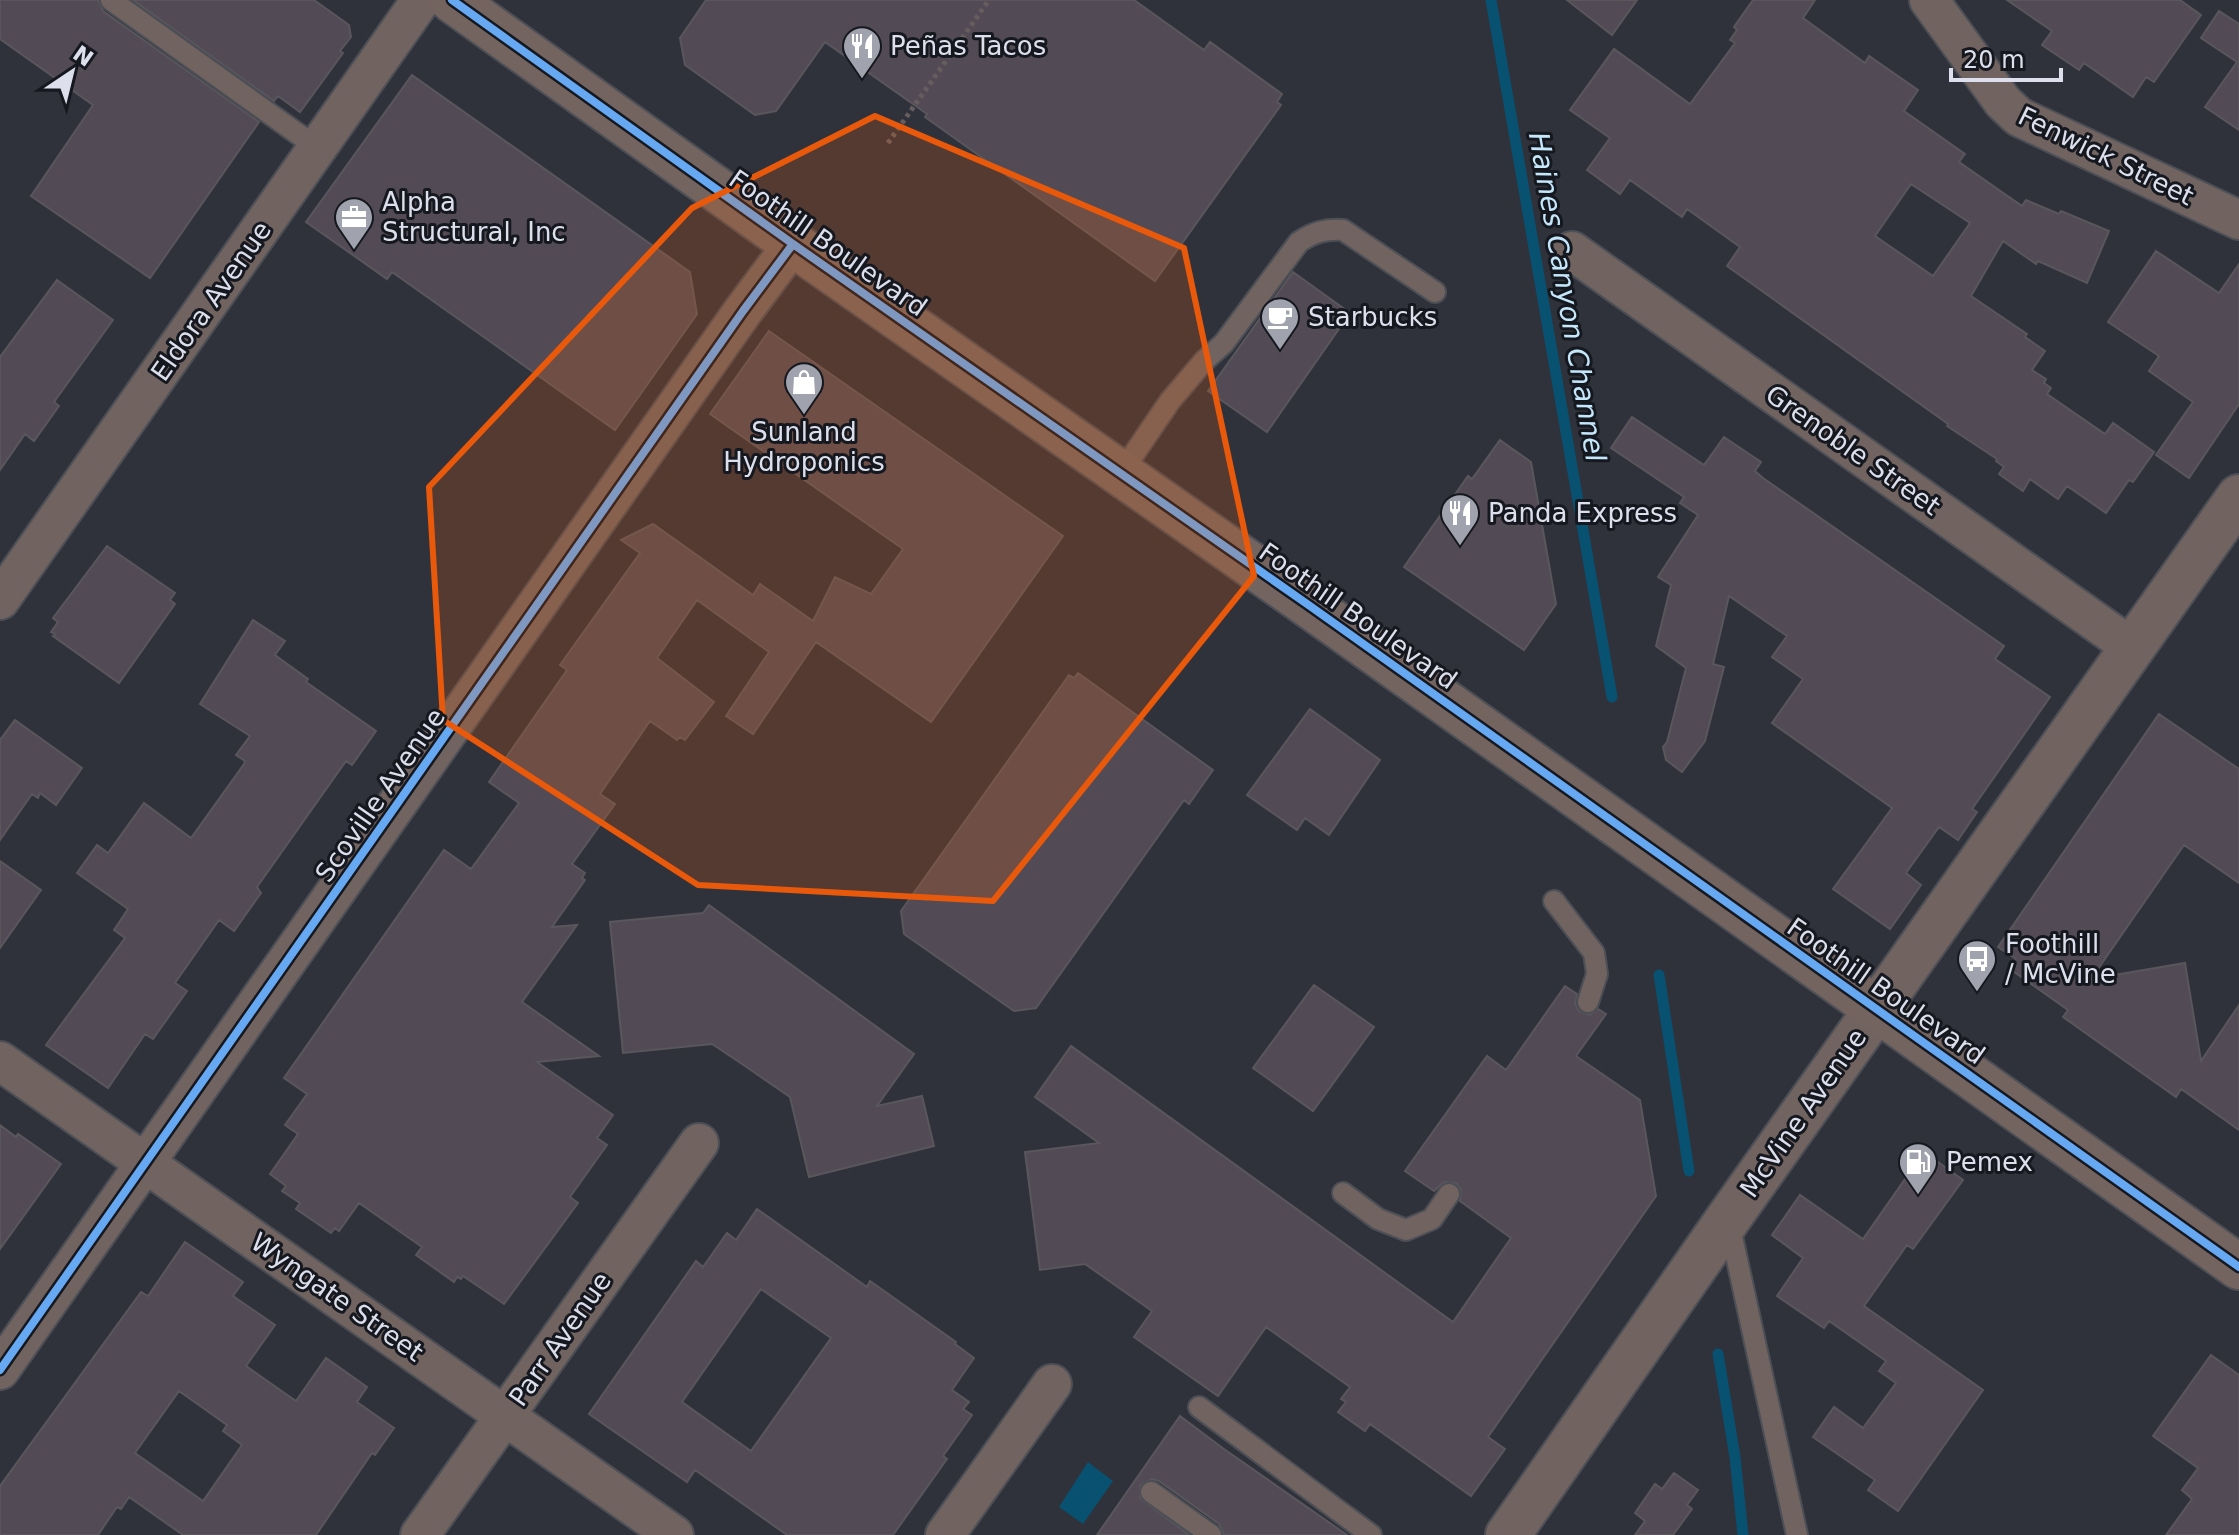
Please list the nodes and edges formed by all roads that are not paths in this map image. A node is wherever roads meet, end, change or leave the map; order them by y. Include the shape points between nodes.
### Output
1 (111, 0) edge
2 (421, 0) edge
3 (452, 0) edge
4 (1929, 0) edge
5 (319, 149) junction
6 (2239, 220) edge
7 (793, 244) junction
8 (1572, 251) dead end
9 (1435, 292) dead end
10 (1121, 473) junction
11 (2239, 497) edge
12 (0, 600) edge
13 (2134, 649) junction
14 (1554, 901) dead end
15 (1588, 1002) dead end
16 (1877, 1009) junction
17 (0, 1061) edge
18 (699, 1143) dead end
19 (147, 1164) junction
20 (1343, 1193) dead end
21 (1449, 1194) dead end
22 (1728, 1219) junction
23 (2239, 1267) edge
24 (0, 1370) edge
25 (1052, 1384) dead end
26 (1199, 1407) dead end
27 (506, 1415) junction
28 (1151, 1492) dead end
29 (420, 1535) edge
30 (674, 1535) edge
31 (945, 1535) edge
32 (1211, 1535) edge
33 (1371, 1535) edge
34 (1508, 1535) edge
35 (1797, 1535) edge

1 - 5 lane
2 - 5 street, Eldora Avenue
3 - 7 main road, Foothill Boulevard
4 - 6 street, Fenwick Street via 2019,117
5 - 12 street, Eldora Avenue
7 - 10 main road, Foothill Boulevard
7 - 19 street, Scoville Avenue
8 - 13 street, Grenoble Street
9 - 10 lane via 1343,230 1313,233 1299,242 1224,343 1170,401
10 - 16 main road, Foothill Boulevard
11 - 13 street, McVine Avenue
13 - 16 street, McVine Avenue
14 - 15 lane via 1594,953 1597,974
16 - 22 street, McVine Avenue
16 - 23 main road, Foothill Boulevard
17 - 19 street, Wyngate Street
18 - 27 street, Parr Avenue
19 - 24 street, Scoville Avenue
19 - 27 street, Wyngate Street
20 - 21 lane via 1378,1219 1406,1230 1432,1219
22 - 34 street, McVine Avenue
22 - 35 lane
25 - 31 street
26 - 33 lane
27 - 29 street, Parr Avenue
27 - 30 street, Wyngate Street
28 - 32 lane

